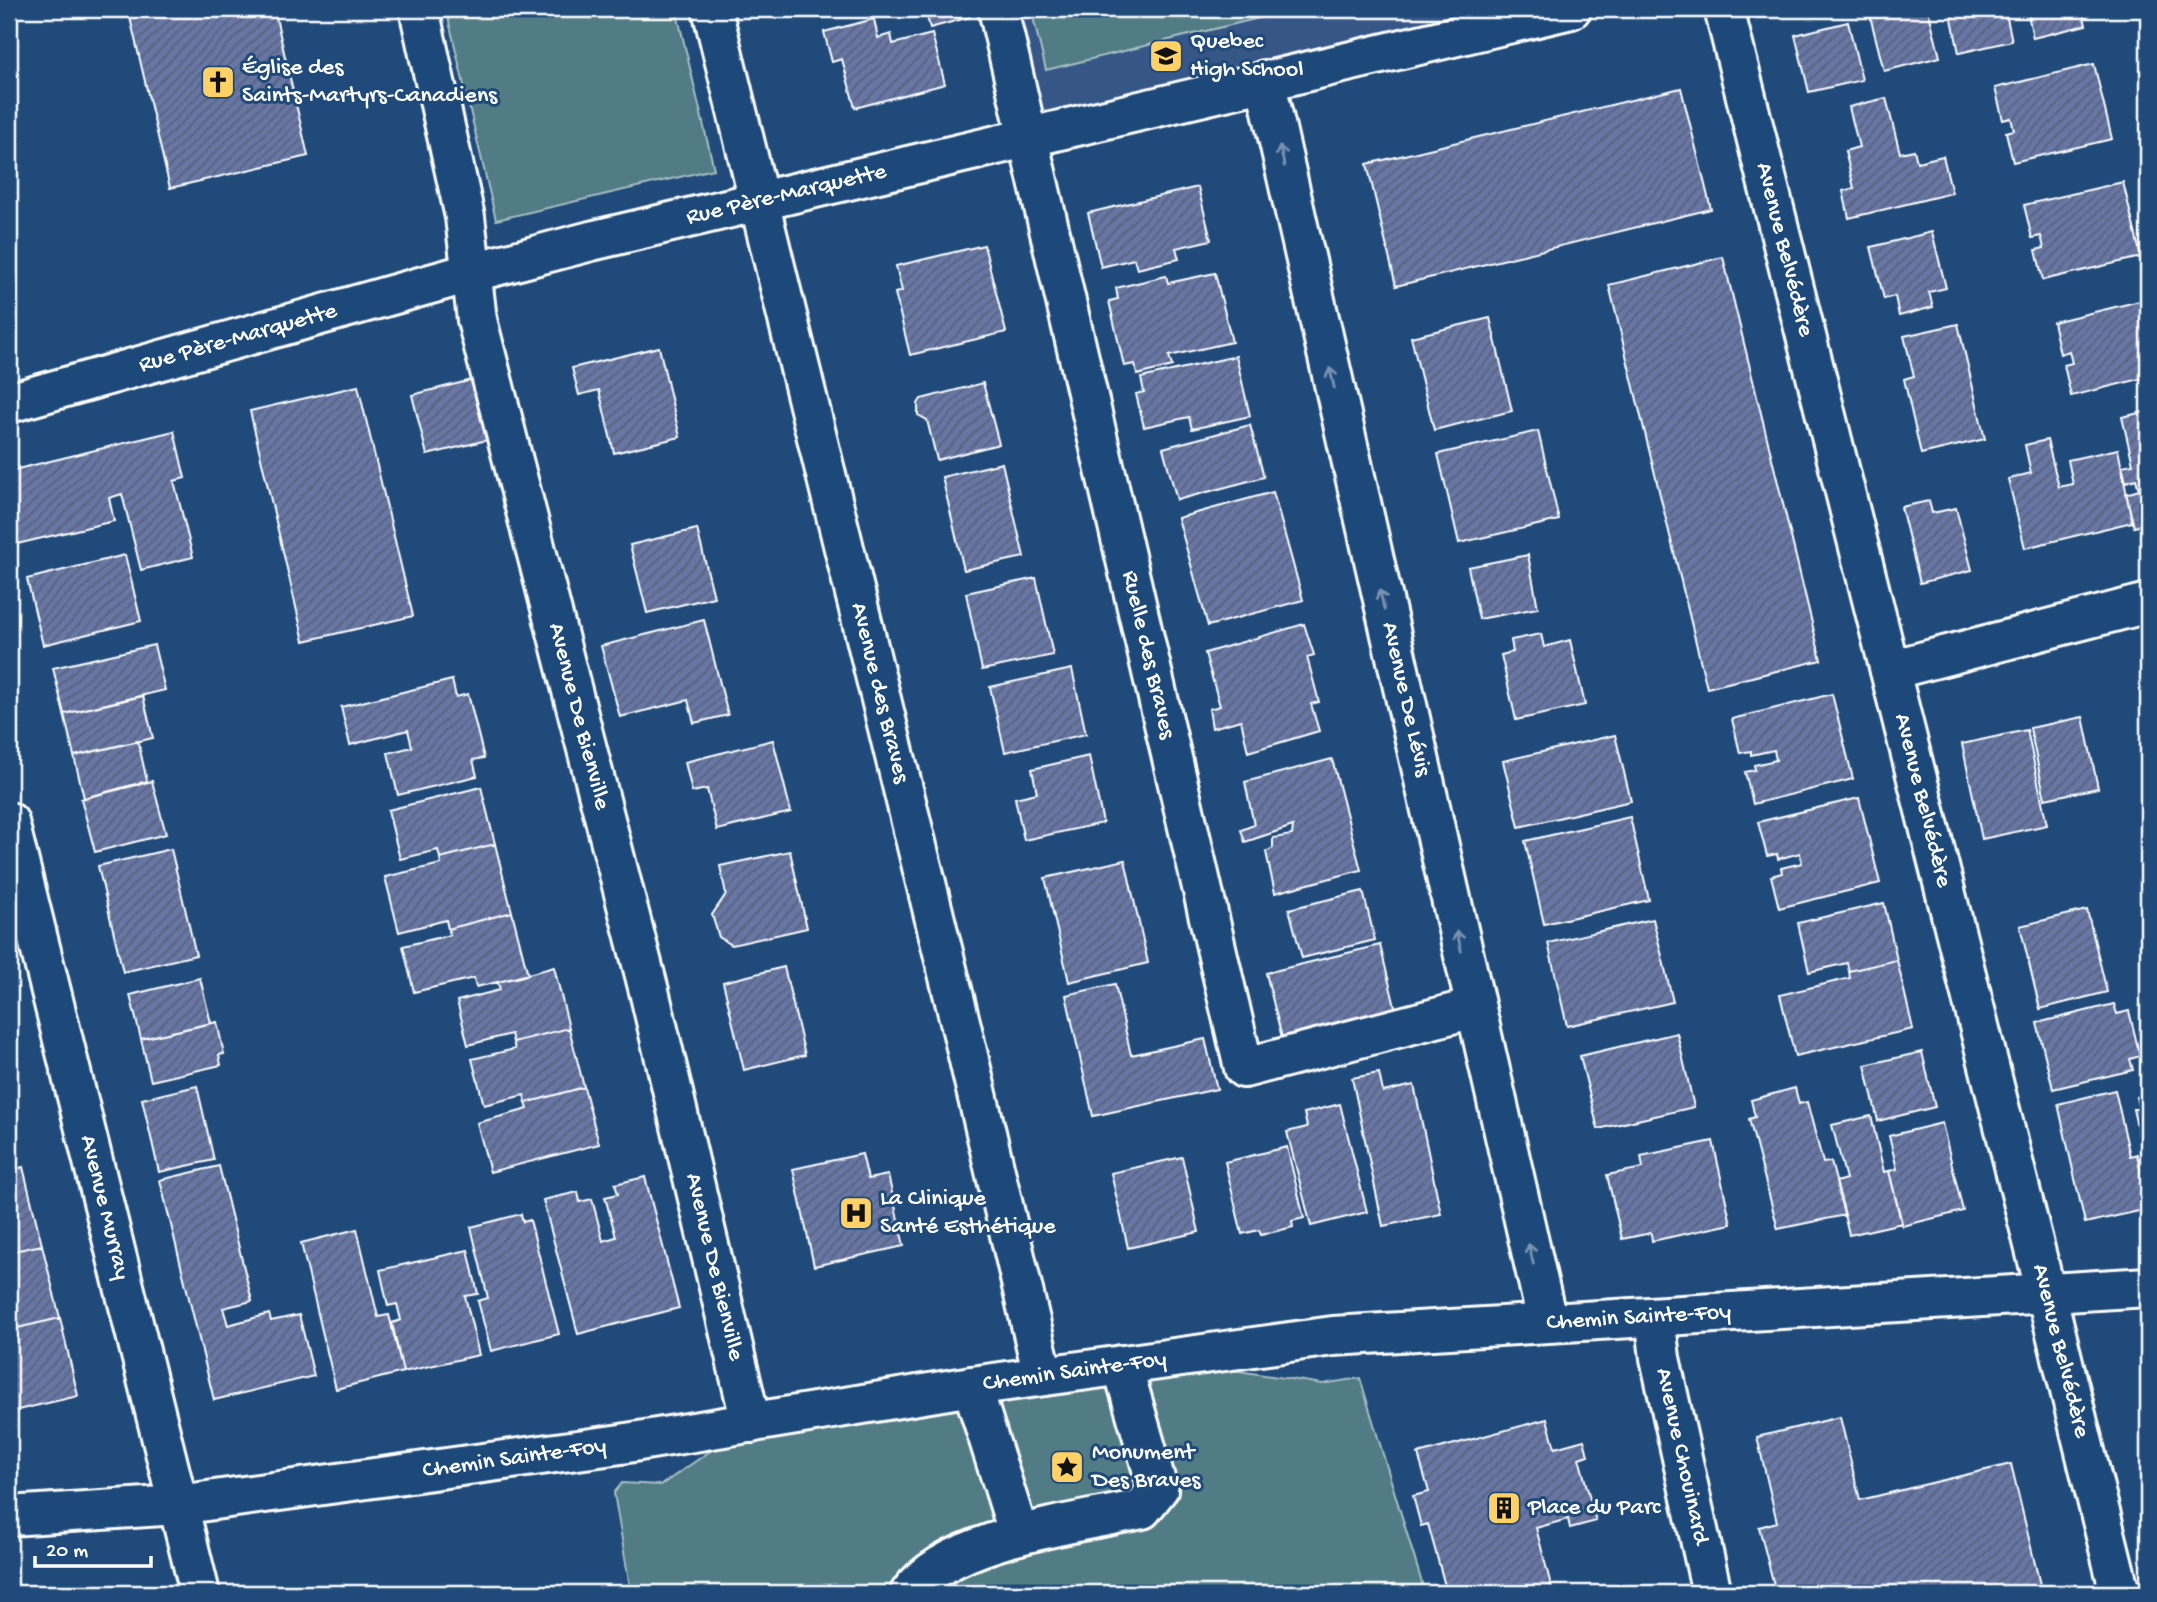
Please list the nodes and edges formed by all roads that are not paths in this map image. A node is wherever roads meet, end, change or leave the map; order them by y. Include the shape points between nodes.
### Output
1 (419, 9) edge
2 (712, 9) edge
3 (999, 9) edge
4 (1571, 9) edge
5 (1724, 9) edge
6 (1265, 79) junction
7 (1029, 139) junction
8 (758, 202) junction
9 (473, 271) junction
10 (9, 403) edge
11 (2148, 603) edge
12 (1890, 670) junction
13 (9, 822) edge
14 (1474, 1008) junction
15 (2148, 1286) edge
16 (2046, 1293) junction
17 (1655, 1317) junction
18 (1547, 1321) junction
19 (1122, 1364) junction
20 (1043, 1376) junction
21 (972, 1386) junction
22 (751, 1423) junction
23 (178, 1505) junction
24 (9, 1516) edge
25 (1019, 1535) junction
26 (200, 1593) edge
27 (910, 1593) edge
28 (1712, 1593) edge
29 (2120, 1593) edge

1 - 9 street, Avenue De Bienville
2 - 8 street, Avenue des Braves
3 - 7 street, Ruelle des Braves
4 - 6 street, Rue Père-Marquette
5 - 12 street, Avenue Belvédère
6 - 7 street, Rue Père-Marquette
14 -> 6 street, Avenue De Lévis
7 - 8 street, Rue Père-Marquette
7 - 14 street, Ruelle des Braves via 1244,1068
8 - 9 street, Rue Père-Marquette
8 - 20 street, Avenue des Braves
9 - 10 street, Rue Père-Marquette
9 - 22 street, Avenue De Bienville via 477,320 649,991
11 - 12 street
12 - 16 street, Avenue Belvédère
13 - 23 street, Avenue Murray
18 -> 14 street, Avenue De Lévis
15 - 16 street, Chemin Sainte-Foy
16 - 17 street, Chemin Sainte-Foy
16 - 29 street, Avenue Belvédère
17 - 18 street, Chemin Sainte-Foy
17 - 28 street, Avenue Chouinard
18 - 19 street, Chemin Sainte-Foy via 1333,1336
19 - 20 street, Chemin Sainte-Foy
19 - 25 street via 1158,1489 1151,1502 1142,1508
20 - 21 street, Chemin Sainte-Foy
21 - 22 street, Chemin Sainte-Foy
21 - 25 street
22 - 23 street, Chemin Sainte-Foy
23 - 24 street, Chemin Sainte-Foy
23 - 26 street, Avenue Murray
25 - 27 street via 948,1559 920,1579

